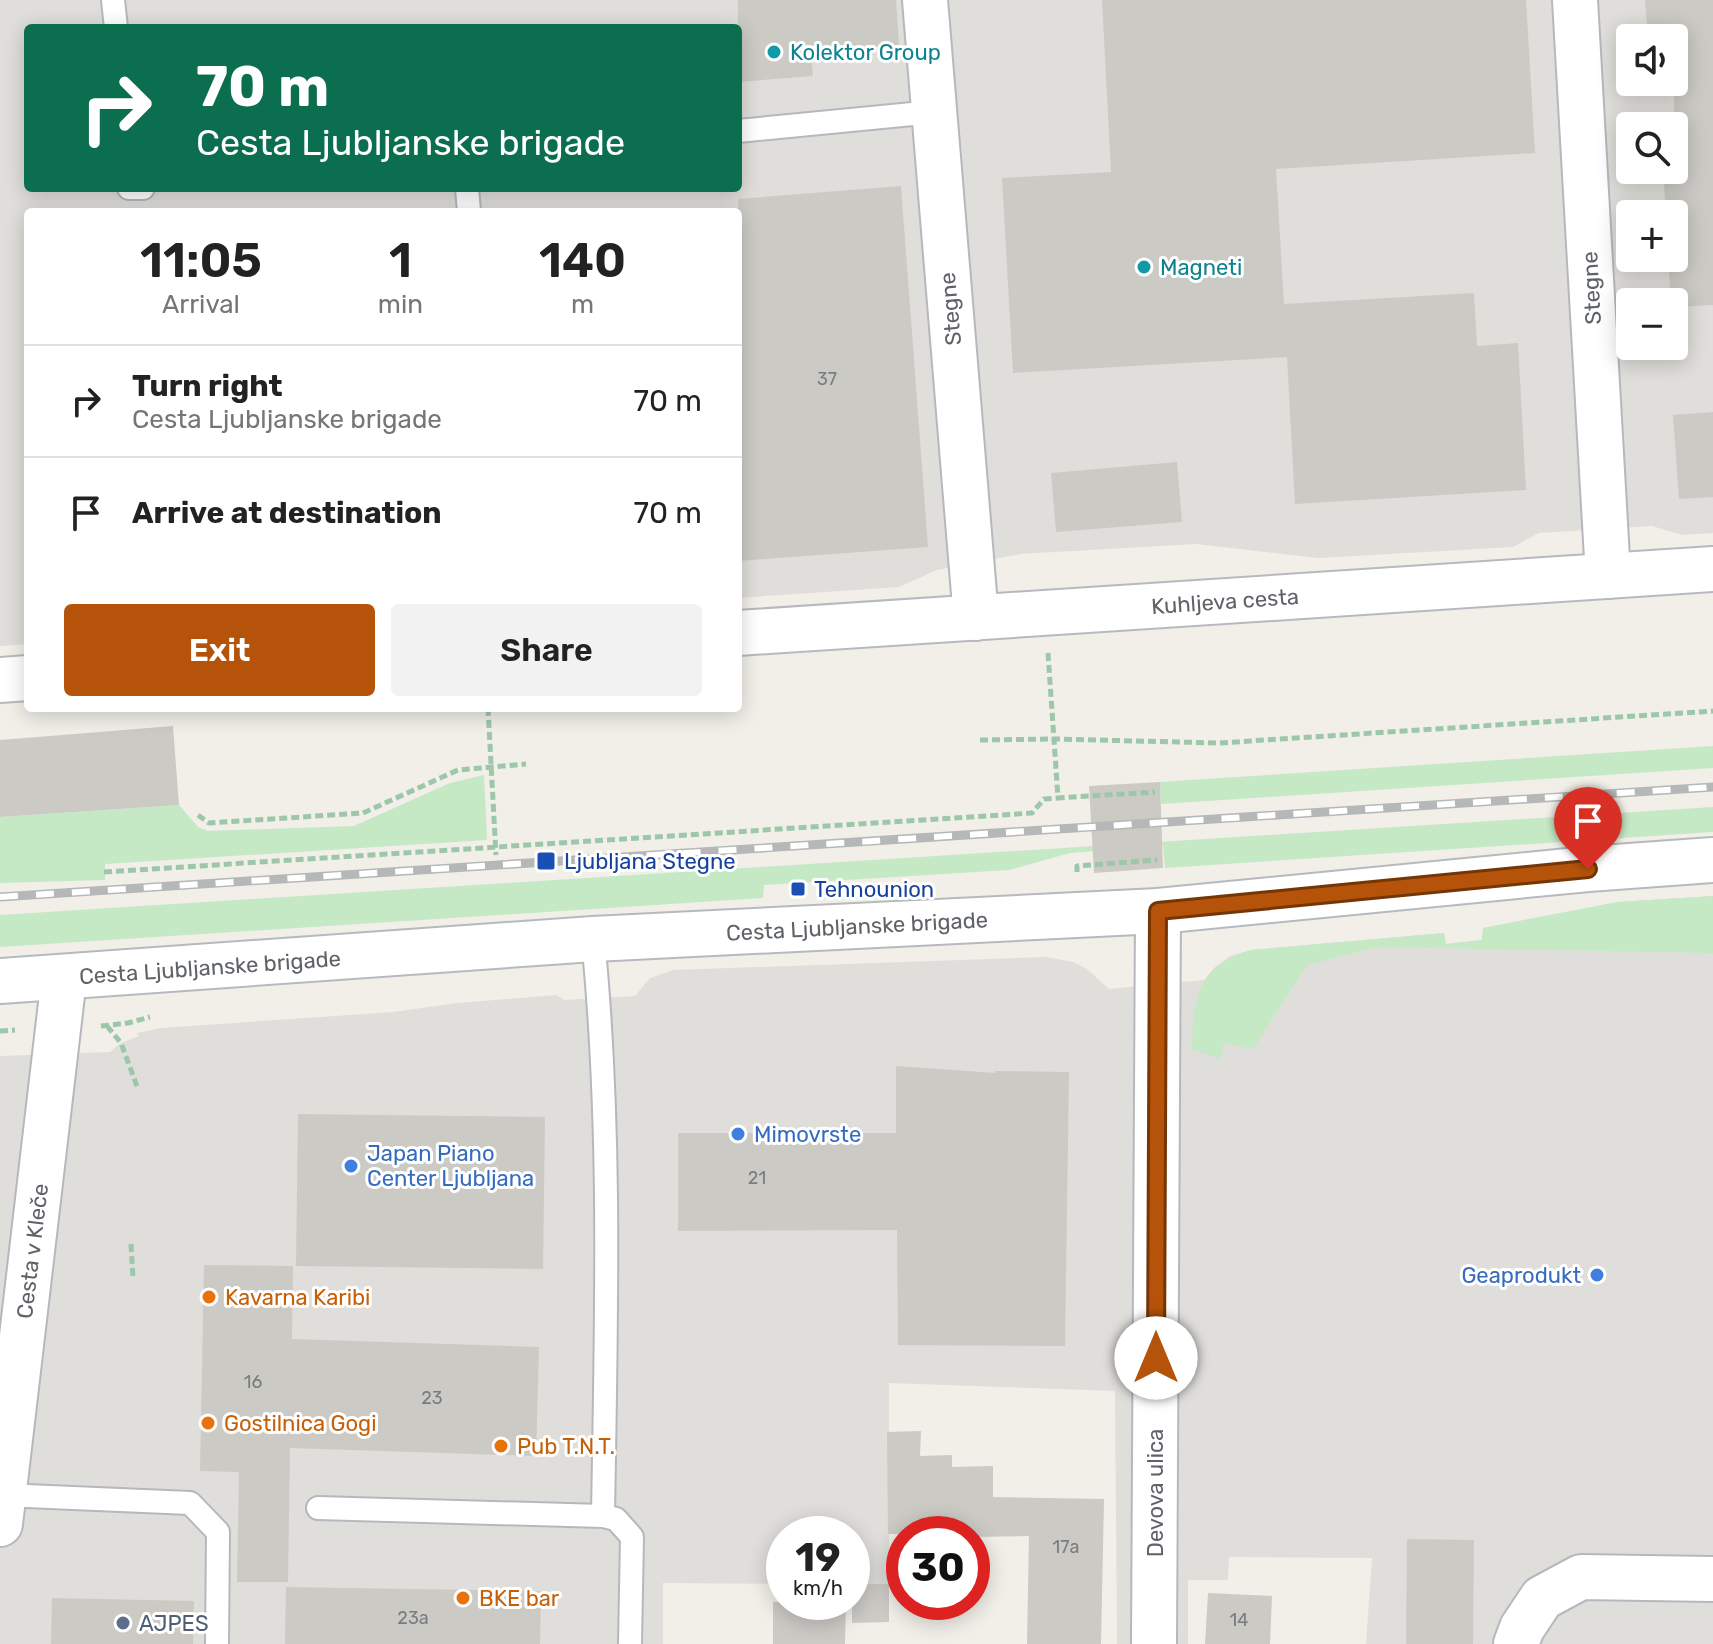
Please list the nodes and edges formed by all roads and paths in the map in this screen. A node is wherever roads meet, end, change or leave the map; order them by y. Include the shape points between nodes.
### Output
1 (113, 0) edge
2 (925, 0) edge
3 (1575, 0) edge
4 (116, 24) edge
5 (933, 112) junction
6 (742, 131) edge
7 (1713, 569) edge
8 (1608, 576) junction
9 (1045, 613) junction
10 (976, 618) junction
11 (742, 633) edge
12 (24, 678) edge
13 (0, 680) edge
14 (1713, 711) edge
15 (488, 712) edge
16 (1055, 739) junction
17 (980, 740) dead end
18 (526, 764) dead end
19 (491, 767) junction
20 (1155, 792) dead end
21 (1058, 798) junction
22 (198, 815) dead end
23 (496, 847) junction
24 (496, 855) dead end
25 (1157, 860) dead end
26 (1713, 860) edge
27 (1077, 866) dead end
28 (104, 872) dead end
29 (1158, 911) junction
30 (593, 939) junction
31 (64, 978) junction
32 (0, 981) edge
33 (107, 1025) dead end
34 (138, 1089) dead end
35 (131, 1244) dead end
36 (133, 1278) dead end
37 (318, 1508) dead end
38 (1, 1509) edge
39 (603, 1516) junction
40 (1713, 1579) edge
41 (217, 1644) edge
42 (630, 1644) edge
43 (1154, 1644) edge
44 (1516, 1644) edge

1 - 4 lane
2 - 5 street, Stegne
3 - 8 street, Stegne
5 - 6 lane
5 - 10 street, Stegne
7 - 8 street, Kuhljeva cesta
8 - 9 street, Kuhljeva cesta
9 - 10 street, Kuhljeva cesta
9 - 16 path
10 - 11 street, Kuhljeva cesta
12 - 13 street
14 - 16 path via 1219,743
15 - 19 path
16 - 17 path
16 - 21 path
18 - 19 path
19 - 22 path via 458,770 363,813 209,823
19 - 23 path
20 - 21 path
21 - 23 path via 1044,799 1032,813
23 - 24 path
23 - 28 path
25 - 27 path
26 - 29 street, Cesta Ljubljanske brigade
29 - 30 street, Cesta Ljubljanske brigade
29 - 43 street, Devova ulica
30 - 31 street, Cesta Ljubljanske brigade
30 - 39 lane via 604,1072
31 - 32 street, Cesta Ljubljanske brigade
31 - 38 street, Cesta v Kleče
33 - 34 path via 121,1043
35 - 36 path
37 - 39 lane
38 - 41 lane via 190,1503 218,1532
39 - 42 lane via 616,1519 632,1537
40 - 44 street via 1581,1577 1542,1598

